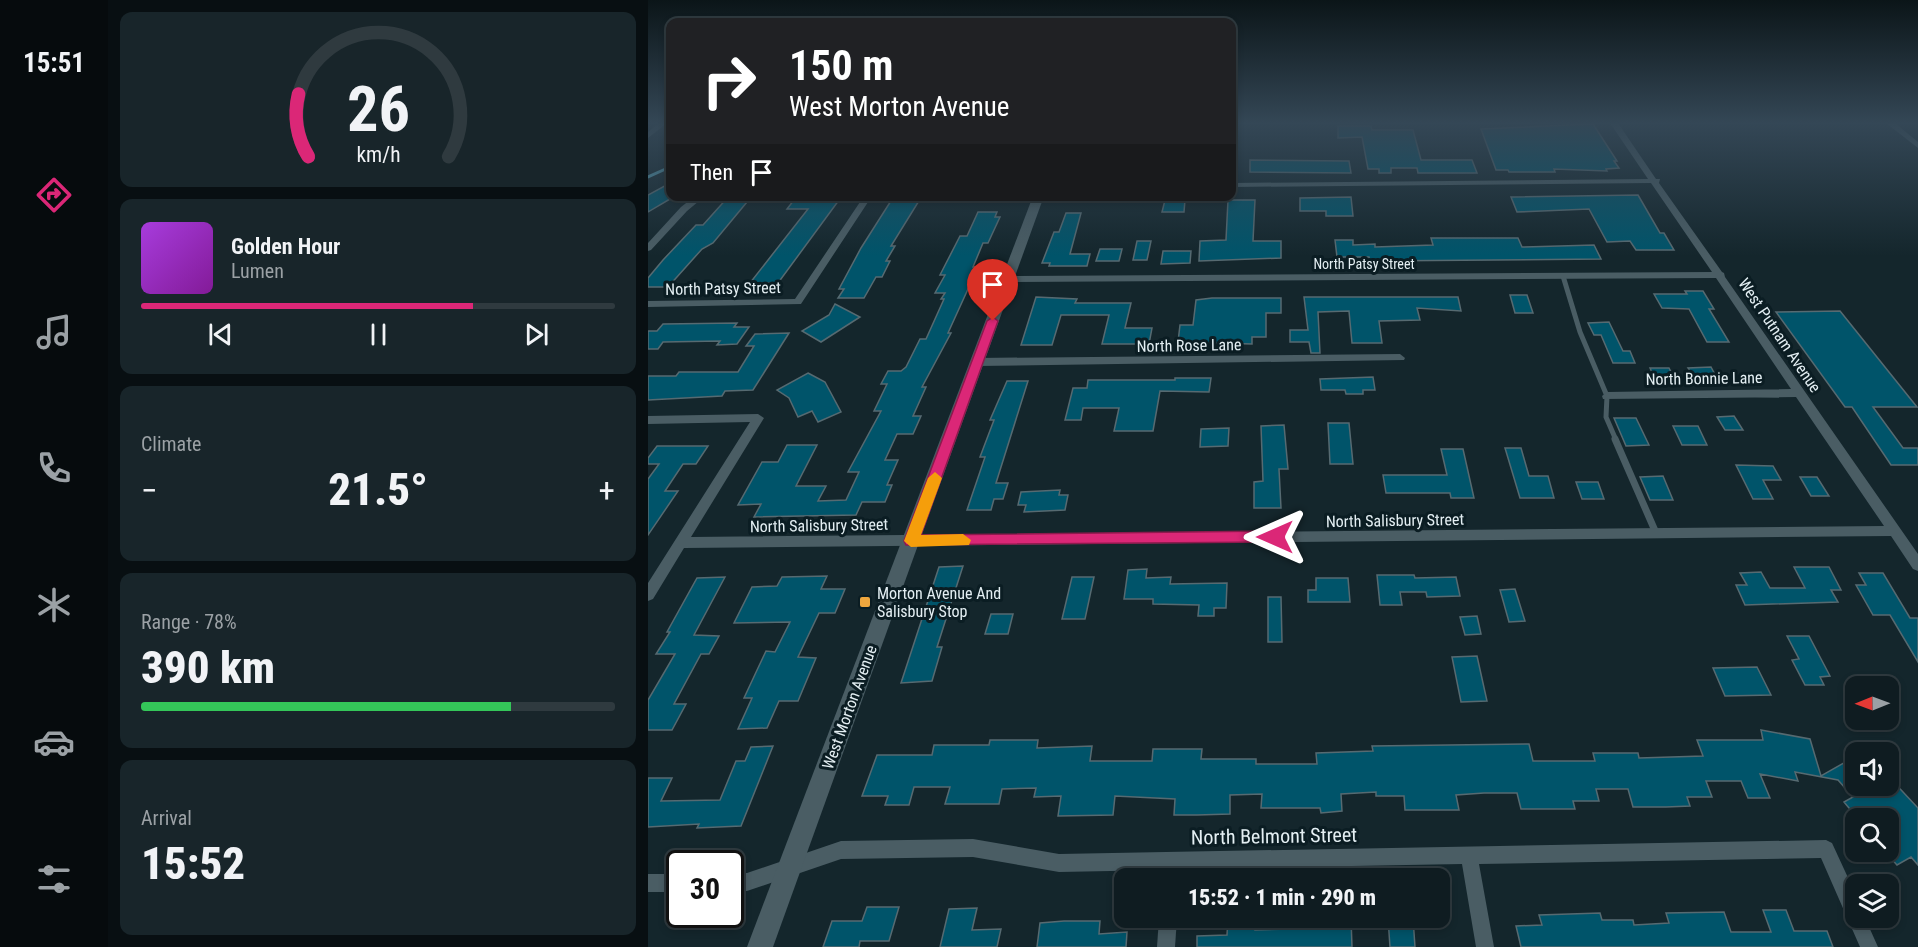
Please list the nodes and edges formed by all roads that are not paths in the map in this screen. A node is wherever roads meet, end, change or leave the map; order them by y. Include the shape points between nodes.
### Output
1 (1647, 167) edge
2 (1657, 181) junction
3 (1236, 185) edge
4 (693, 201) edge
5 (865, 201) edge
6 (1038, 201) edge
7 (648, 248) edge
8 (1721, 275) junction
9 (1563, 276) junction
10 (1008, 279) junction
11 (648, 304) edge
12 (1400, 358) dead end
13 (977, 362) junction
14 (1801, 393) junction
15 (1607, 396) junction
16 (648, 420) edge
17 (1894, 531) junction
18 (1656, 534) junction
19 (911, 541) junction
20 (680, 543) junction
21 (1918, 565) edge
22 (648, 595) edge
23 (1469, 855) junction
24 (1172, 861) junction
25 (789, 868) junction
26 (1172, 868) edge
27 (744, 882) edge
28 (648, 883) edge
29 (666, 883) edge
30 (1845, 892) edge
31 (1167, 928) edge
32 (1861, 928) edge
33 (760, 947) edge
34 (1166, 947) edge
35 (1485, 947) edge
36 (1869, 947) edge

1 - 2 street, West Putnam Avenue
2 - 3 street
2 - 8 street, West Putnam Avenue
4 - 7 street
5 - 11 street, North Patsy Street via 798,302
6 - 10 main road, West Morton Avenue
8 - 9 street, North Patsy Street
8 - 14 street, West Putnam Avenue
9 - 10 street, North Patsy Street
9 - 15 lane via 1580,332
10 - 13 main road, West Morton Avenue
12 - 13 street, North Rose Lane
13 - 19 main road, West Morton Avenue
14 - 15 street, North Bonnie Lane
14 - 17 street, West Putnam Avenue
15 - 18 lane via 1606,417
16 - 20 street via 758,418
17 - 18 street, North Salisbury Street
17 - 21 street, West Putnam Avenue
18 - 19 street, North Salisbury Street
19 - 20 street, North Salisbury Street
19 - 25 main road, West Morton Avenue
20 - 22 street
23 - 24 street, North Belmont Street
23 - 30 street, North Belmont Street via 1826,849
23 - 35 street
24 - 25 street, North Belmont Street via 1053,862 954,848 841,850
24 - 26 street
25 - 27 street, North Belmont Street
25 - 33 main road, West Morton Avenue
28 - 29 street
31 - 34 street
32 - 36 street

